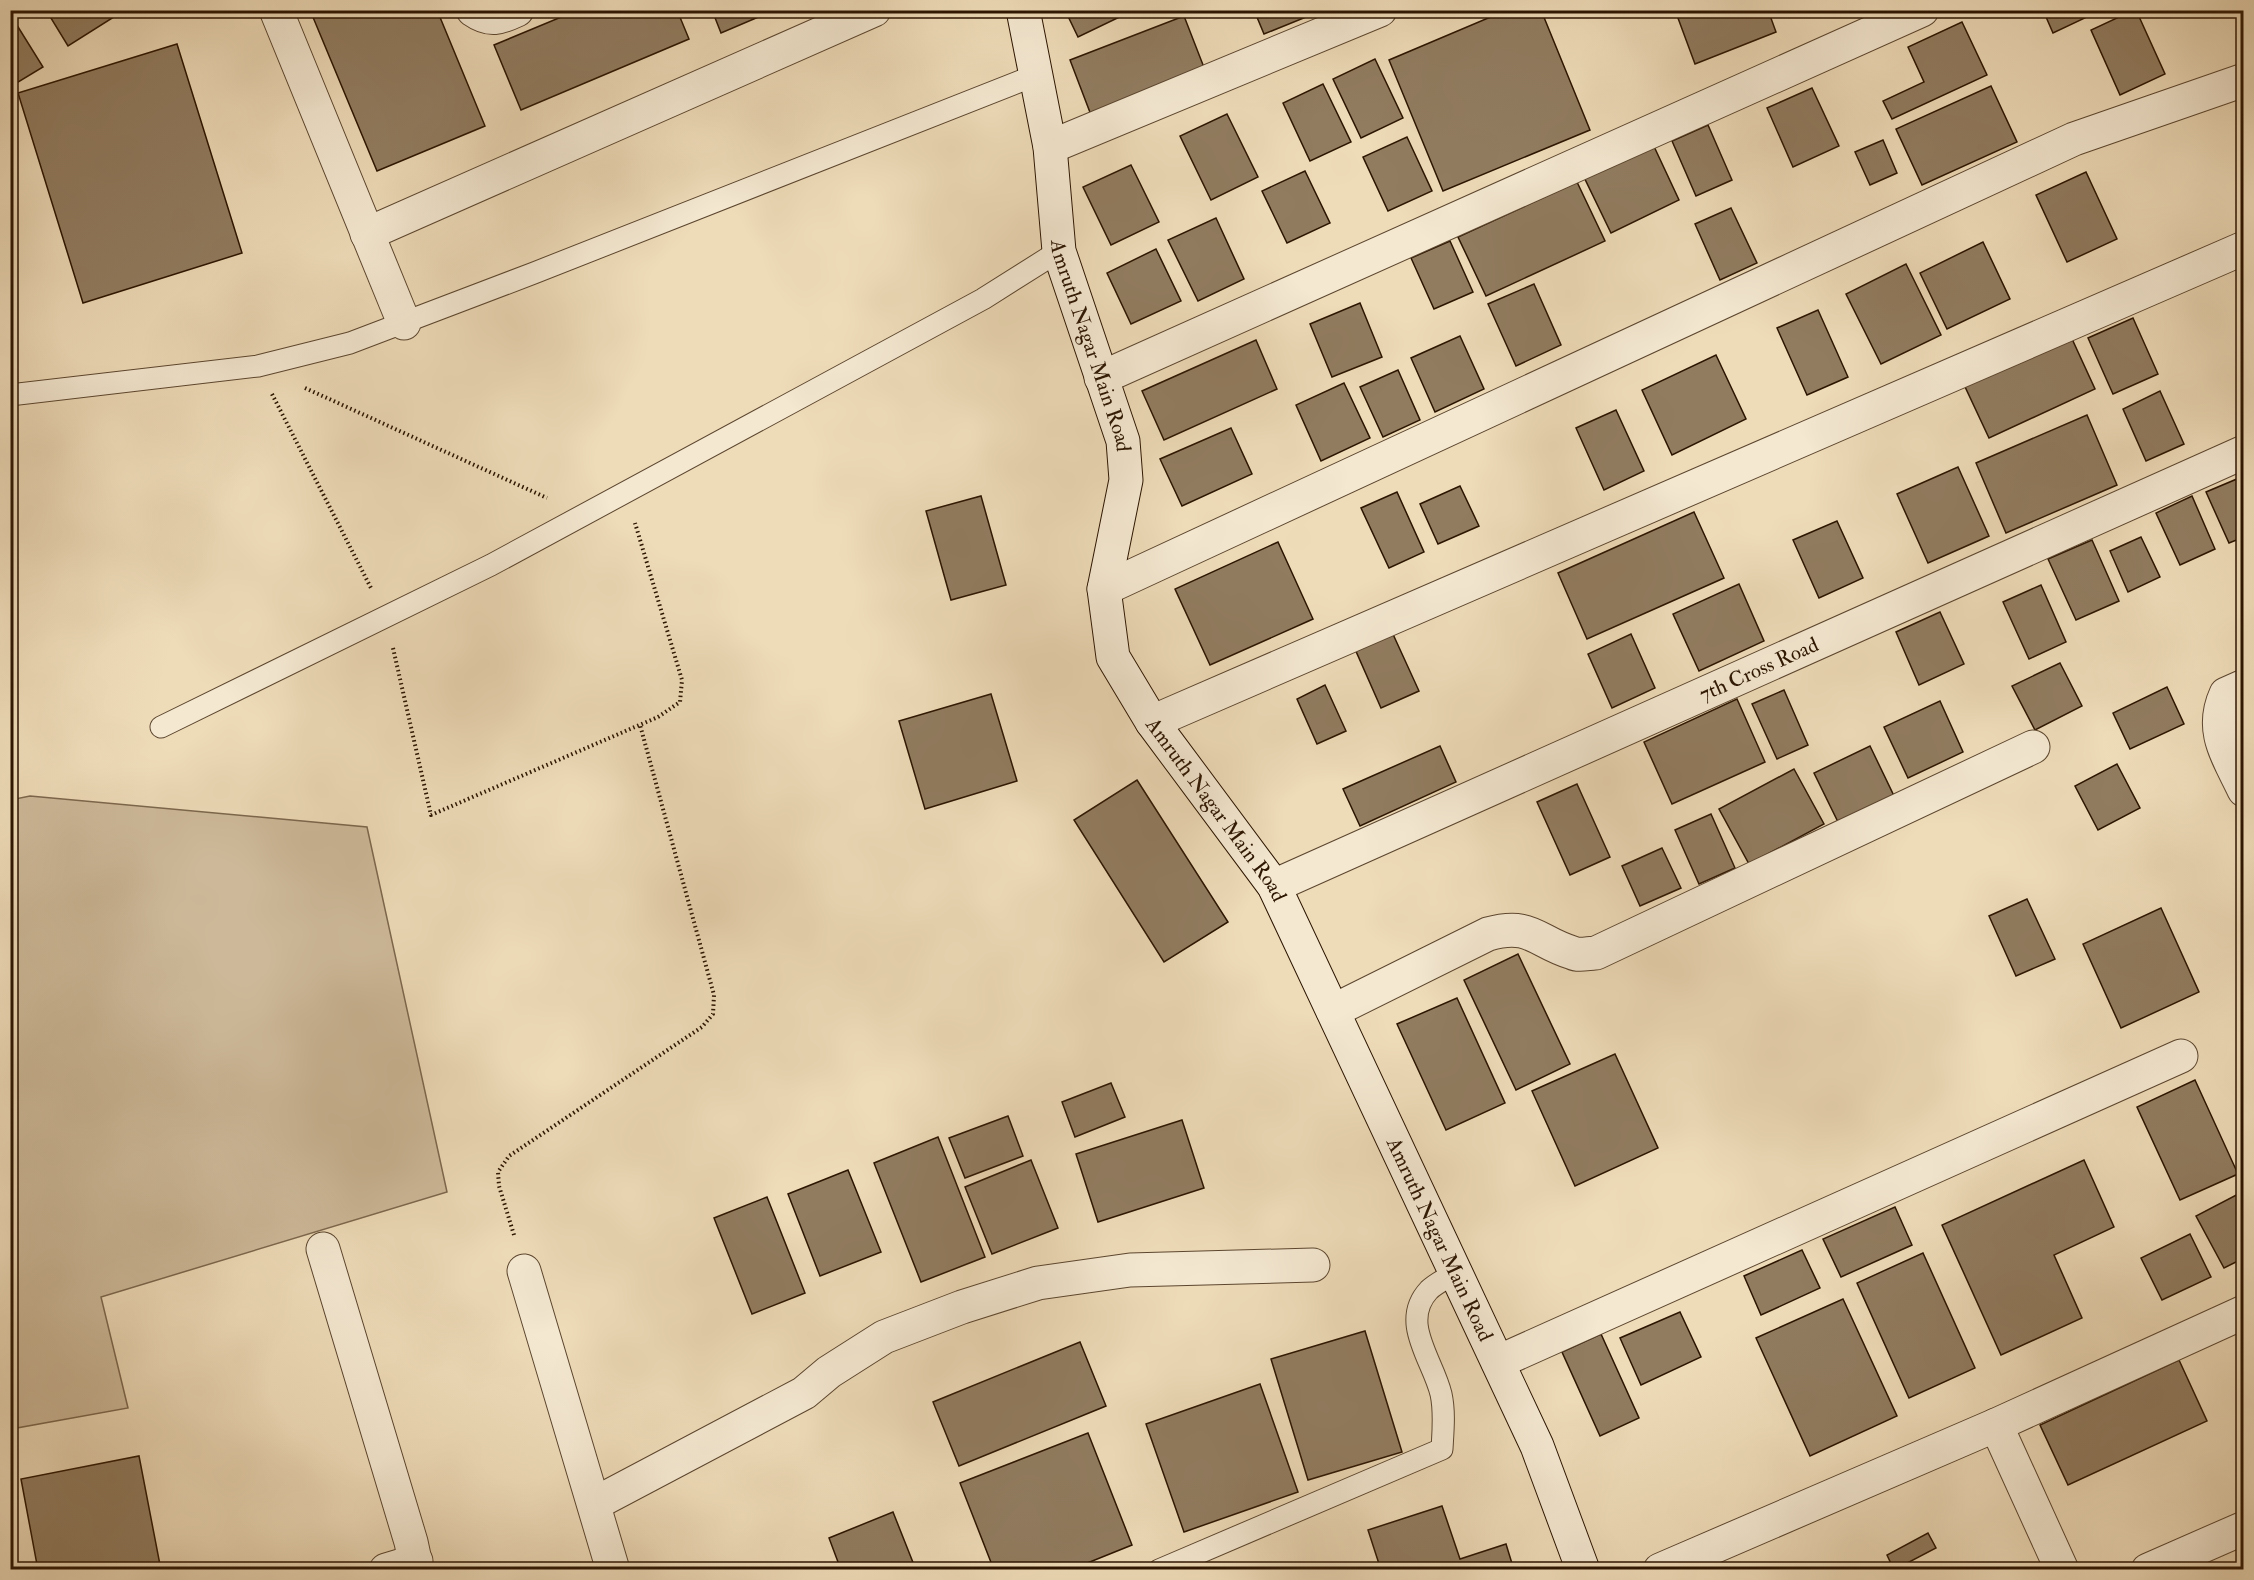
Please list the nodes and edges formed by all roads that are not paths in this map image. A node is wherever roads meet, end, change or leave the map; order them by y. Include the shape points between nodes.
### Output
1 (276, 10) edge
2 (473, 10) edge
3 (518, 10) edge
4 (874, 10) edge
5 (1023, 10) edge
6 (1380, 10) edge
7 (1922, 10) edge
8 (1036, 75) junction
9 (2244, 80) edge
10 (1050, 147) junction
11 (367, 234) junction
12 (2244, 248) edge
13 (1059, 251) junction
14 (404, 323) junction
15 (1101, 378) junction
16 (10, 395) edge
17 (2244, 452) edge
18 (1104, 589) junction
19 (2244, 686) edge
20 (1152, 722) junction
21 (161, 727) dead end
22 (2033, 747) dead end
23 (2244, 790) edge
24 (1274, 886) junction
25 (1333, 1011) junction
26 (2181, 1056) dead end
27 (323, 1250) dead end
28 (1313, 1265) dead end
29 (525, 1270) road end
30 (1456, 1272) junction
31 (2244, 1312) edge
32 (1498, 1362) junction
33 (1996, 1425) junction
34 (594, 1504) junction
35 (2244, 1528) edge
36 (406, 1567) edge
37 (613, 1569) edge
38 (1159, 1569) edge
39 (1583, 1569) edge
40 (1660, 1569) edge
41 (2062, 1569) edge
42 (2148, 1569) edge

1 - 11 street
2 - 3 street via 484,18 497,19
4 - 11 street
5 - 8 street, Amruth Nagar Main Road
6 - 10 street
7 - 15 street
8 - 10 street, Amruth Nagar Main Road
8 - 14 lane
9 - 18 street via 2074,139
10 - 13 street, Amruth Nagar Main Road
11 - 14 street
12 - 20 street
13 - 15 street, Amruth Nagar Main Road
13 - 21 lane via 983,299 491,565
14 - 16 lane via 350,343 258,366
15 - 18 street, Amruth Nagar Main Road via 1123,441 1126,480
17 - 24 street, 7th Cross Road
18 - 20 street, Amruth Nagar Main Road via 1113,657
19 - 23 street via 2226,694 2218,721 2222,741
20 - 24 street, Amruth Nagar Main Road
22 - 25 street via 1596,953 1574,954 1523,930 1507,929 1488,934
24 - 25 street, Amruth Nagar Main Road
25 - 30 street, Amruth Nagar Main Road
26 - 32 street
27 - 36 street
28 - 34 street via 1130,1270 1038,1283 962,1307 884,1337 804,1393
29 - 34 street
30 - 32 street, Amruth Nagar Main Road
30 - 38 lane via 1429,1290 1417,1308 1417,1332 1441,1393 1442,1449
31 - 33 street
32 - 39 street, Amruth Nagar Main Road via 1537,1446
33 - 40 street
33 - 41 street
34 - 37 street
35 - 42 street

